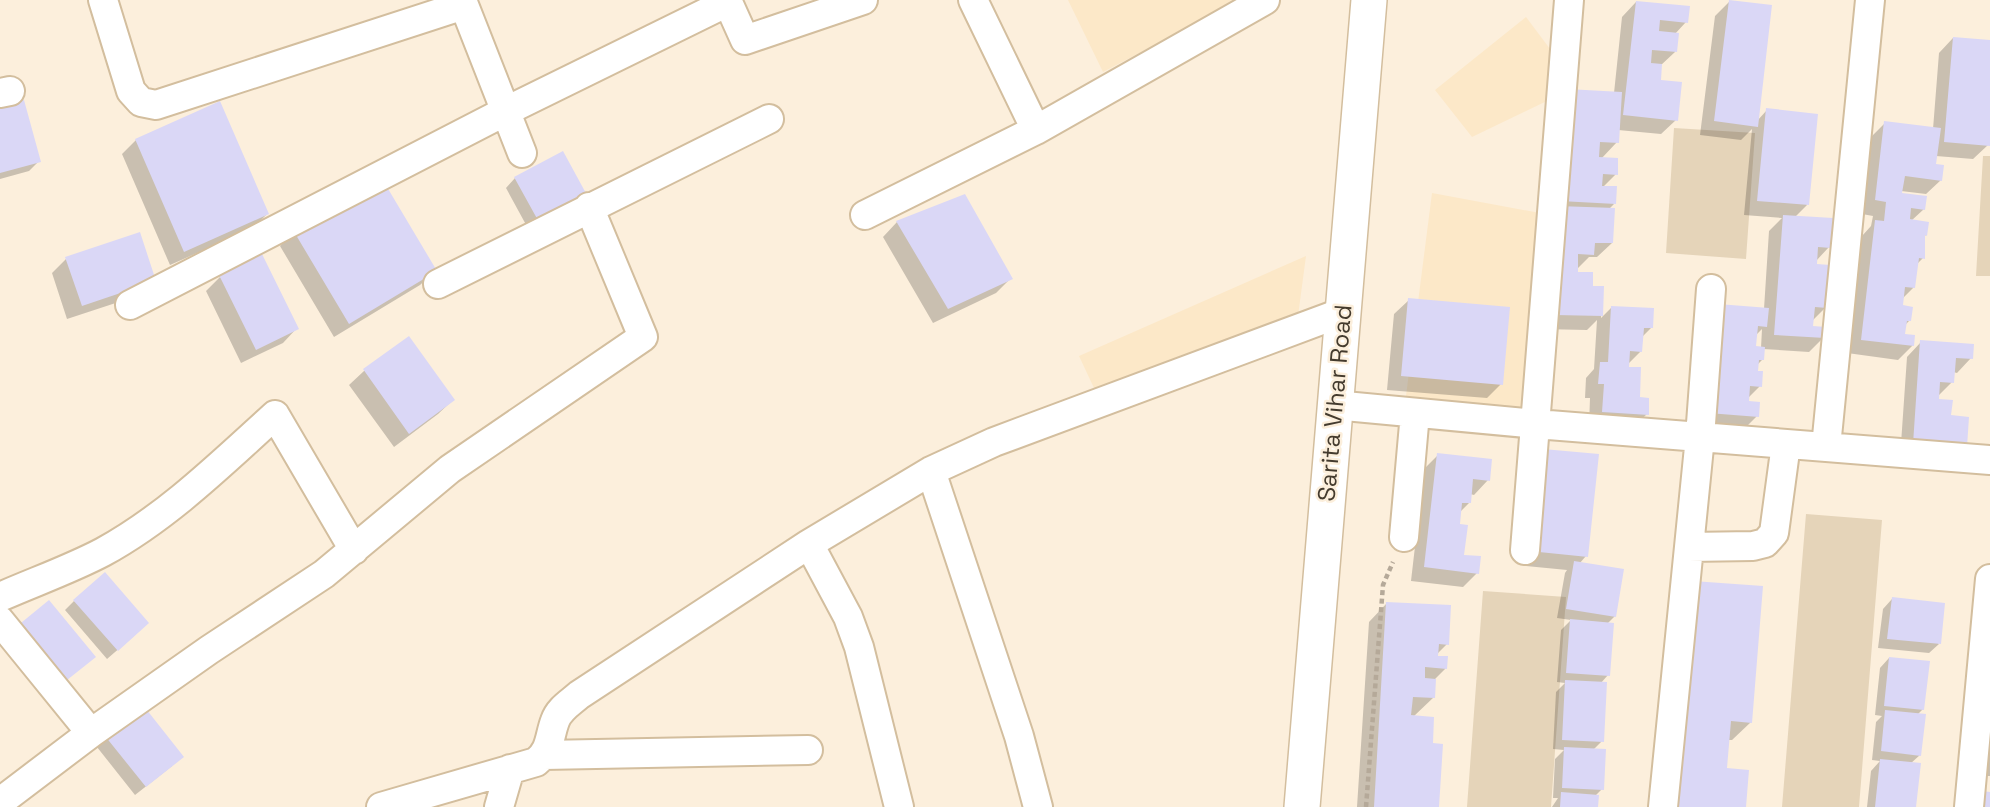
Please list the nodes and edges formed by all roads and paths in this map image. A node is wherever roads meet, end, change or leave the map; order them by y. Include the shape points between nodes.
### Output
1 (103, 0) edge
2 (863, 0) edge
3 (973, 0) edge
4 (1265, 0) edge
5 (1369, 0) edge
6 (1569, 0) edge
7 (1870, 0) edge
8 (728, 1) edge
9 (463, 2) edge
10 (506, 111) junction
11 (769, 119) dead end
12 (1037, 130) junction
13 (522, 153) dead end
14 (589, 207) junction
15 (865, 215) dead end
16 (438, 284) dead end
17 (1711, 289) dead end
18 (130, 305) dead end
19 (1343, 313) junction
20 (1334, 405) junction
21 (1415, 413) junction
22 (1536, 425) junction
23 (1700, 437) junction
24 (1786, 444) junction
25 (1826, 447) junction
26 (1990, 460) edge
27 (931, 471) junction
28 (1404, 537) joint
29 (808, 544) junction
30 (1689, 547) junction
31 (355, 550) junction
32 (1525, 550) dead end
33 (1990, 579) edge
34 (0, 597) edge
35 (0, 621) edge
36 (91, 733) junction
37 (808, 750) dead end
38 (544, 755) junction
39 (510, 769) junction
40 (0, 802) edge
41 (381, 807) edge
42 (499, 807) edge
43 (899, 807) edge
44 (1038, 807) edge
45 (1302, 807) edge
46 (1366, 807) edge
47 (1662, 807) edge
48 (1969, 807) edge

1 - 9 street via 131,91 141,102 156,105
2 - 8 street via 745,40
3 - 12 street
4 - 12 street
5 - 19 street, Sarita Vihar Road
6 - 22 street
7 - 25 street
8 - 10 street
9 - 10 street
10 - 13 street
10 - 18 street
11 - 14 street
12 - 15 street
14 - 16 street
14 - 31 street via 643,337 450,469
17 - 23 street
19 - 20 street, Sarita Vihar Road
19 - 27 street via 994,442
20 - 21 street
20 - 45 street, Sarita Vihar Road
21 - 22 street
21 - 28 street
22 - 23 street
22 - 32 street
23 - 24 street
23 - 30 street
24 - 25 street
24 - 30 street via 1774,533 1765,543
25 - 26 street
27 - 29 street
27 - 44 street
28 - 46 path via 1383,585
29 - 38 street via 579,695 560,711
29 - 43 street via 859,647
30 - 47 street
31 - 34 street via 275,415 148,524 103,552
31 - 36 street
33 - 48 street
35 - 36 street
36 - 40 street
37 - 38 street
38 - 39 street
39 - 41 street
39 - 42 street

